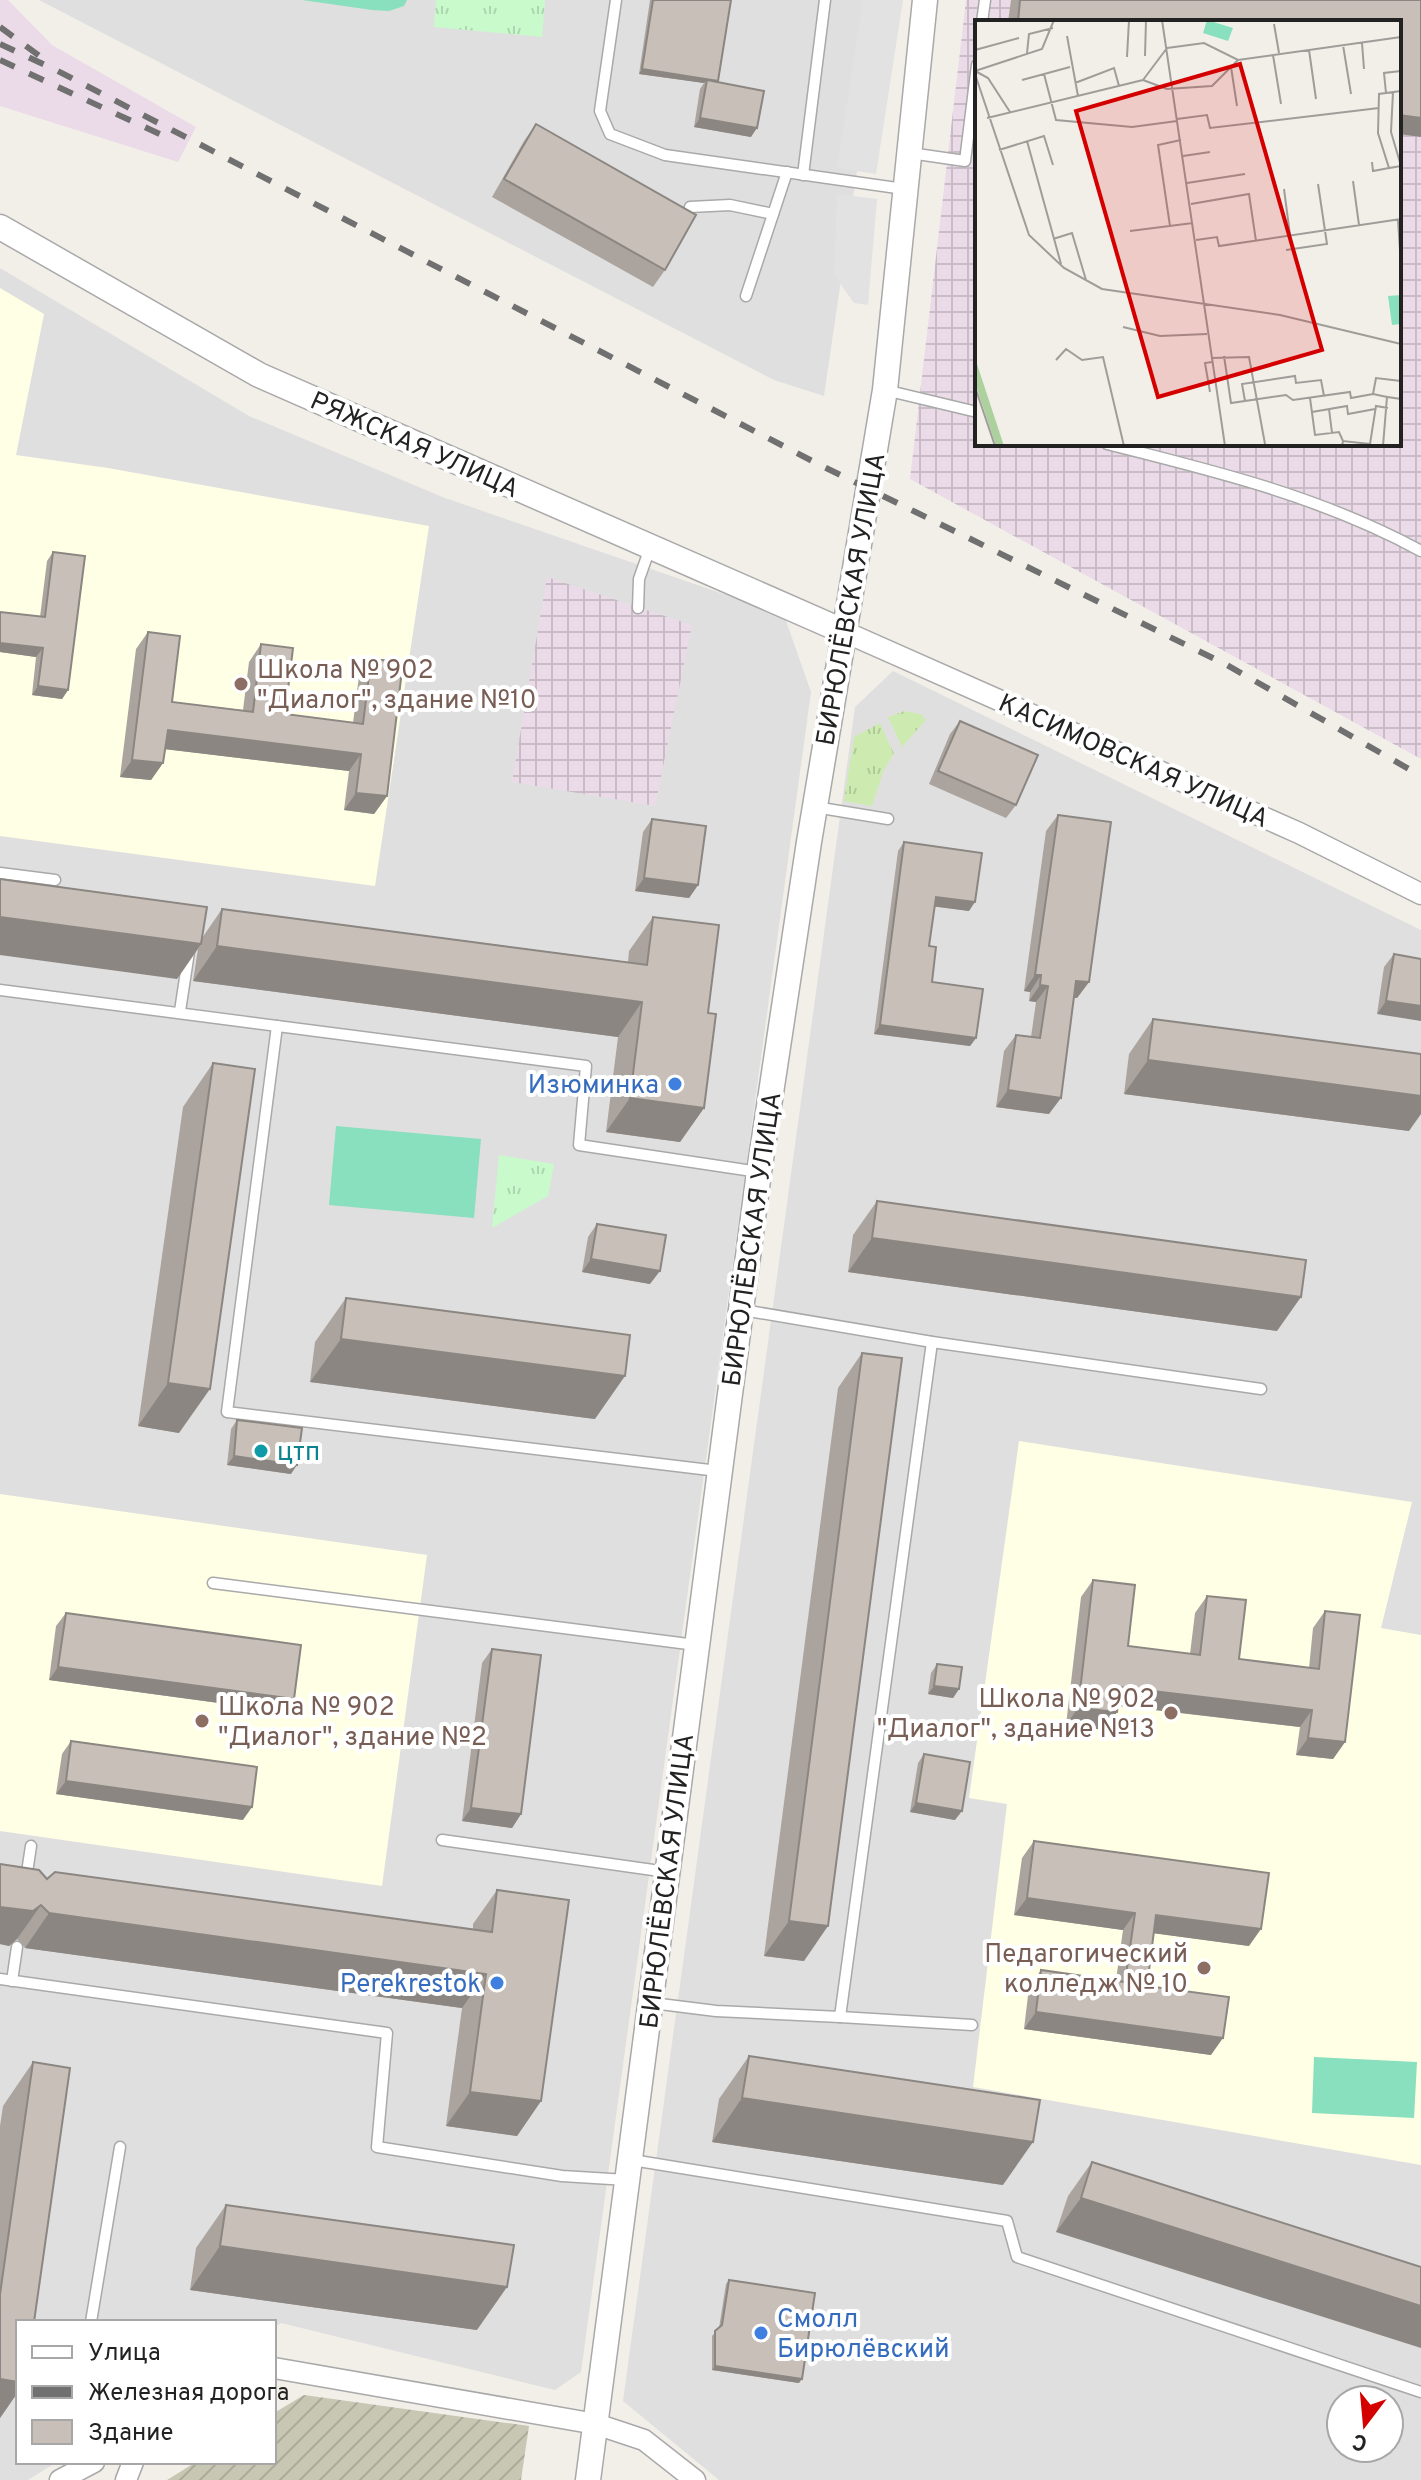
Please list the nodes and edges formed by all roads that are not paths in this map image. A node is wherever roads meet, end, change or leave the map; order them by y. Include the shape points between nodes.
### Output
1 (616, 0) edge
2 (825, 0) edge
3 (925, 0) edge
4 (985, 0) edge
5 (982, 20) edge
6 (975, 81) edge
7 (908, 153) junction
8 (787, 172) junction
9 (803, 175) junction
10 (904, 189) junction
11 (690, 207) edge
12 (773, 214) junction
13 (0, 227) edge
14 (746, 296) dead end
15 (885, 390) junction
16 (975, 412) edge
17 (1137, 448) edge
18 (650, 548) junction
19 (1421, 551) edge
20 (638, 608) dead end
21 (845, 632) junction
22 (815, 807) junction
23 (888, 819) dead end
24 (0, 873) edge
25 (55, 880) dead end
26 (1421, 894) edge
27 (191, 941) edge
28 (0, 990) edge
29 (180, 1011) junction
30 (277, 1026) junction
31 (759, 1172) junction
32 (741, 1310) junction
33 (932, 1342) junction
34 (1261, 1389) dead end
35 (718, 1471) junction
36 (213, 1583) dead end
37 (696, 1645) junction
38 (442, 1840) dead end
39 (31, 1846) dead end
40 (667, 1872) junction
41 (25, 1890) edge
42 (17, 1947) edge
43 (0, 1979) edge
44 (12, 1981) junction
45 (650, 2003) junction
46 (840, 2017) junction
47 (972, 2025) dead end
48 (120, 2147) dead end
49 (631, 2170) junction
50 (91, 2320) edge
51 (276, 2368) edge
52 (1421, 2392) edge
53 (596, 2424) junction
54 (88, 2464) edge
55 (69, 2471) edge
56 (588, 2480) edge
57 (695, 2480) edge

1 - 8 lane via 600,111 610,134 665,155
2 - 9 lane
3 - 7 street, БИРЮЛЁВСКАЯ УЛИЦА
4 - 5 lane
6 - 7 lane via 965,161
7 - 10 street, БИРЮЛЁВСКАЯ УЛИЦА
8 - 9 lane
8 - 12 lane
9 - 10 lane
10 - 15 street, БИРЮЛЁВСКАЯ УЛИЦА
11 - 12 lane via 730,205
12 - 14 lane
13 - 18 street, РЯЖСКАЯ УЛИЦА via 259,375
15 - 16 lane
15 - 21 street, БИРЮЛЁВСКАЯ УЛИЦА
17 - 19 lane via 1266,484
18 - 20 lane via 639,579
18 - 21 street, РЯЖСКАЯ УЛИЦА
21 - 22 street, БИРЮЛЁВСКАЯ УЛИЦА
21 - 26 street, КАСИМОВСКАЯ УЛИЦА via 1299,833
22 - 23 lane
22 - 31 street, БИРЮЛЁВСКАЯ УЛИЦА
24 - 25 lane
27 - 29 lane
28 - 29 lane
29 - 30 lane
30 - 31 lane via 586,1066 579,1145
30 - 35 lane via 227,1412
31 - 32 street, БИРЮЛЁВСКАЯ УЛИЦА
32 - 33 lane
32 - 35 street, БИРЮЛЁВСКАЯ УЛИЦА
33 - 34 lane
33 - 46 lane
35 - 37 street, БИРЮЛЁВСКАЯ УЛИЦА
36 - 37 lane
37 - 40 street, БИРЮЛЁВСКАЯ УЛИЦА
38 - 40 lane
39 - 41 lane
40 - 45 street, БИРЮЛЁВСКАЯ УЛИЦА
42 - 44 lane
43 - 44 lane
44 - 49 lane via 387,2033 377,2147 562,2176
45 - 46 lane
45 - 49 street, БИРЮЛЁВСКАЯ УЛИЦА
46 - 47 lane
48 - 50 lane
49 - 52 lane via 1007,2221 1017,2257
49 - 53 street, БИРЮЛЁВСКАЯ УЛИЦА
51 - 53 street
53 - 56 street, БИРЮЛЁВСКАЯ УЛИЦА
53 - 57 street via 644,2440
54 - 55 street

